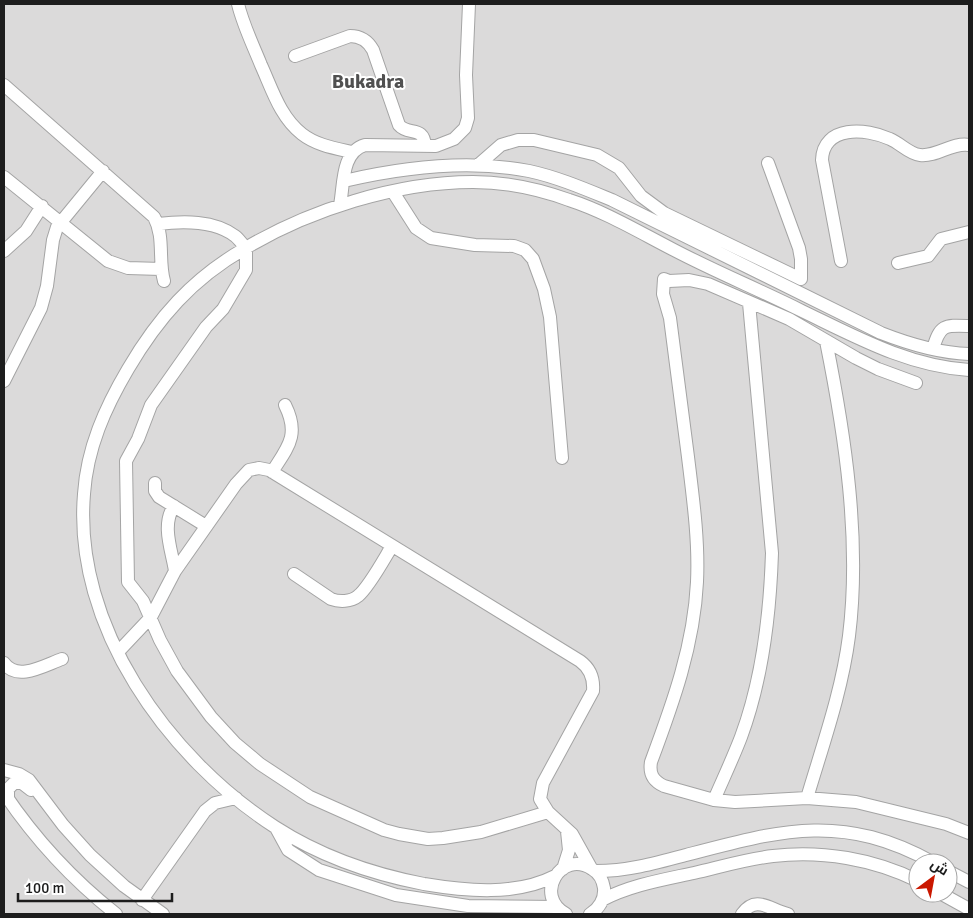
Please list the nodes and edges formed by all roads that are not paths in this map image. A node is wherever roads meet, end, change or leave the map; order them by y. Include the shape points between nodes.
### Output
1 (238, 4) edge
2 (470, 4) edge
3 (295, 56) dead end
4 (4, 85) edge
5 (969, 145) edge
6 (425, 146) junction
7 (352, 152) junction
8 (768, 163) dead end
9 (477, 166) junction
10 (103, 171) junction
11 (4, 177) edge
12 (344, 181) junction
13 (393, 192) junction
14 (42, 206) junction
15 (340, 206) junction
16 (60, 222) junction
17 (158, 224) junction
18 (969, 232) edge
19 (246, 248) junction
20 (4, 251) edge
21 (716, 251) junction
22 (841, 261) dead end
23 (898, 263) dead end
24 (706, 266) junction
25 (699, 281) junction
26 (749, 302) junction
27 (969, 326) edge
28 (826, 341) junction
29 (933, 349) junction
30 (969, 354) edge
31 (969, 370) edge
32 (4, 381) edge
33 (916, 383) dead end
34 (285, 405) dead end
35 (562, 458) dead end
36 (272, 472) junction
37 (154, 483) dead end
38 (174, 506) junction
39 (206, 526) junction
40 (392, 546) junction
41 (175, 571) junction
42 (294, 574) dead end
43 (151, 617) junction
44 (118, 652) junction
45 (62, 659) dead end
46 (4, 663) edge
47 (4, 770) edge
48 (6, 797) edge
49 (236, 798) junction
50 (807, 798) junction
51 (714, 800) junction
52 (46, 803) junction
53 (548, 812) junction
54 (565, 826) junction
55 (276, 828) junction
56 (969, 833) edge
57 (916, 853) edge
58 (594, 869) junction
59 (559, 872) junction
60 (908, 877) edge
61 (142, 900) junction
62 (602, 900) junction
63 (958, 903) edge
64 (969, 909) edge
65 (561, 911) edge
66 (116, 914) edge
67 (163, 914) edge
68 (590, 914) edge
69 (742, 914) edge
70 (788, 914) edge

1 - 7 street via 288,120 310,139
2 - 6 street via 466,75 468,118 465,128 454,138 436,146
3 - 6 street via 350,36 366,41 373,50 398,125 420,134
4 - 10 street
5 - 22 street via 922,156 889,138 873,134 844,132 829,139 822,160
6 - 7 street via 365,145
7 - 12 street
8 - 9 street via 799,248 801,279 664,213 641,196 619,168 592,153 534,140 518,140 501,145
9 - 12 street via 396,170
9 - 21 street via 530,172 585,189
10 - 16 street
10 - 17 street via 149,211
11 - 14 street
12 - 15 street
13 - 15 street
13 - 24 street via 474,182 550,194 590,208
13 - 35 street via 416,228 431,238 475,245 514,246 525,250 533,259 550,316
14 - 16 street
14 - 20 street via 26,231
15 - 19 street via 289,225
16 - 17 street via 114,264 162,275
16 - 32 street via 52,240 41,308
17 - 19 street via 188,223 217,227 235,236
18 - 23 street via 941,239 928,256
19 - 43 street via 246,270 223,309 206,327 151,405 126,461 128,582
19 - 44 street via 207,273 169,309 119,384 96,435 84,492 85,551 94,590
21 - 24 street
21 - 29 street via 881,333
24 - 25 street
24 - 31 street via 880,349 929,364
25 - 26 street
25 - 51 street via 664,279 692,491 697,582 685,664 650,769 657,783
26 - 28 street via 789,319
26 - 51 street via 772,553 771,591 767,631 752,702
27 - 29 street via 942,328
28 - 33 street via 878,369
28 - 50 street via 837,394 850,504 852,604 837,698
29 - 30 street
34 - 36 street via 292,418 292,436
36 - 39 street via 259,468 245,472
36 - 40 street
37 - 38 street via 156,494
38 - 39 street
38 - 41 street via 167,526
39 - 41 street
40 - 42 street via 360,594 350,600 331,599
40 - 53 street via 589,669 593,691 540,791 540,799
41 - 43 street
43 - 44 street
43 - 53 street via 177,671 210,717 260,764 310,796 384,830 428,838 481,832
44 - 49 street via 139,690 170,733 206,772
45 - 46 street via 19,673
47 - 52 street via 24,776
48 - 52 street via 8,790 18,782
48 - 66 street via 80,885
49 - 55 street
49 - 61 street via 215,802 205,811
50 - 51 street via 756,802
50 - 56 street via 856,802 946,824
52 - 61 street via 90,855
53 - 54 street
54 - 58 street
54 - 59 street via 569,843 566,863
55 - 59 street via 359,867 432,885 465,889 517,888 541,883
55 - 65 street via 288,850 319,870 396,895 468,906
57 - 58 street via 880,839 806,830 753,838 633,868
58 - 59 street via 576,864
58 - 62 street via 604,885
59 - 65 street via 552,882 551,896
60 - 62 street via 841,857 788,854 644,884
61 - 67 street
62 - 68 street
63 - 64 street
69 - 70 street via 748,906 756,904

